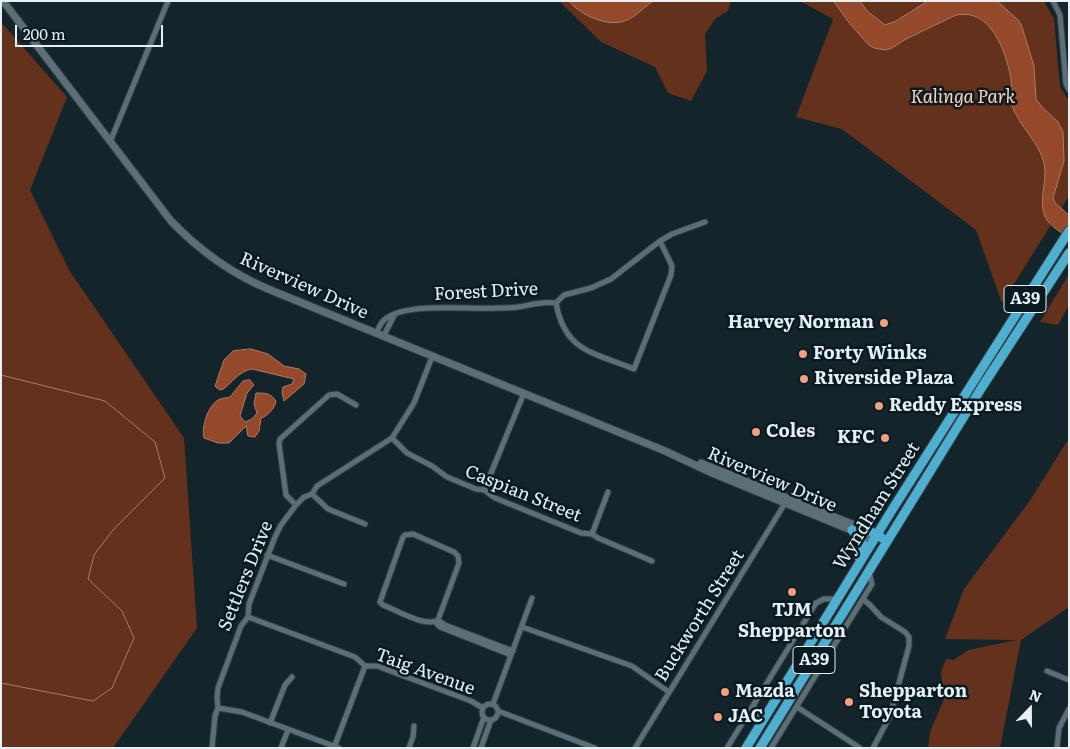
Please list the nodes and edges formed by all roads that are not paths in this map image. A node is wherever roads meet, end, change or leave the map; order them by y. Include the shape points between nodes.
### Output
1 (3, 1) edge
2 (168, 1) edge
3 (1053, 1) edge
4 (1066, 37) edge
5 (1069, 90) edge
6 (110, 142) junction
7 (705, 222) dead end
8 (1069, 231) edge
9 (660, 241) junction
10 (1069, 253) edge
11 (556, 303) junction
12 (396, 314) junction
13 (1018, 332) junction
14 (376, 334) junction
15 (1001, 336) junction
16 (384, 337) junction
17 (432, 357) junction
18 (982, 387) junction
19 (524, 393) junction
20 (966, 393) junction
21 (356, 405) dead end
22 (392, 438) junction
23 (930, 472) junction
24 (484, 490) junction
25 (608, 492) dead end
26 (312, 494) junction
27 (787, 500) junction
28 (296, 505) junction
29 (365, 524) dead end
30 (852, 530) junction
31 (592, 534) junction
32 (875, 537) junction
33 (881, 552) junction
34 (267, 555) junction
35 (652, 561) dead end
36 (869, 572) junction
37 (344, 584) dead end
38 (532, 598) dead end
39 (839, 598) junction
40 (863, 599) junction
41 (248, 617) junction
42 (437, 621) junction
43 (522, 627) junction
44 (512, 653) junction
45 (365, 666) junction
46 (1047, 671) dead end
47 (292, 677) dead end
48 (1069, 680) edge
49 (669, 692) junction
50 (493, 704) junction
51 (754, 704) junction
52 (797, 707) junction
53 (218, 708) junction
54 (483, 708) junction
55 (1069, 709) edge
56 (498, 711) junction
57 (484, 717) junction
58 (491, 720) junction
59 (763, 721) junction
60 (270, 723) junction
61 (774, 725) junction
62 (414, 726) dead end
63 (288, 730) junction
64 (757, 731) junction
65 (768, 734) junction
66 (337, 746) edge
67 (212, 748) edge
68 (281, 748) edge
69 (408, 748) edge
70 (473, 748) edge
71 (481, 748) edge
72 (595, 748) edge
73 (635, 748) edge
74 (727, 748) edge
75 (746, 748) edge
76 (760, 748) edge
77 (771, 748) edge
78 (860, 748) edge
79 (873, 748) edge
80 (1057, 748) edge

1 - 6 street, Riverview Drive
2 - 6 street
3 - 4 street
4 - 5 street via 1066,84
6 - 14 street, Riverview Drive via 171,221 211,258 253,283
7 - 9 street, Forest Drive
8 - 15 highway, Wyndham Street / A39
9 - 11 street, Forest Drive via 611,279 564,295
9 - 11 street via 672,266 671,275 634,369 577,346 563,328
10 - 13 highway, Wyndham Street / A39
11 - 12 street, Forest Drive via 492,308 446,307
12 - 14 street via 384,321
12 - 16 street
13 - 15 highway
13 - 18 highway, Wyndham Street / A39
14 - 16 street, Riverview Drive
15 - 20 highway, Wyndham Street / A39
16 - 17 street, Riverview Drive
17 - 19 street, Riverview Drive
17 - 22 street, Settlers Drive via 414,403
18 - 20 highway
18 - 23 highway, Wyndham Street / A39
19 - 24 street
19 - 27 street, Riverview Drive
20 - 32 highway, Wyndham Street / A39
21 - 28 street via 337,394 329,394 280,439 278,444 286,492
22 - 24 street, Caspian Street via 407,453 447,477
22 - 26 street, Settlers Drive via 317,486
23 - 32 highway via 890,531
23 - 33 highway, Wyndham Street / A39
24 - 31 street, Caspian Street via 495,498 581,533
25 - 31 street
26 - 28 street, Settlers Drive
26 - 29 street via 328,509
27 - 30 street, Riverview Drive
27 - 32 street, Riverview Drive
27 - 49 street, Buckworth Street
28 - 34 street, Settlers Drive via 281,525
30 - 32 street, Riverview Drive
30 - 39 highway via 862,540 863,549
31 - 35 street, Caspian Street
32 - 33 highway via 884,546
32 - 39 highway, Wyndham Street / A39
33 - 36 highway, Wyndham Street / A39
34 - 37 street
34 - 41 street, Settlers Drive via 249,604
36 - 40 street via 872,584
36 - 61 highway, Wyndham Street / A39
38 - 43 street
39 - 51 street via 816,603
39 - 59 highway, Wyndham Street / A39
40 - 52 street
40 - 79 street via 881,618 909,637 890,716
41 - 45 street, Taig Avenue via 355,657
41 - 53 street, Settlers Drive via 241,626 218,688
42 - 42 street via 424,622 380,602 405,535 413,534 458,556 459,563
42 - 44 street via 440,627
43 - 44 street
43 - 49 street via 632,666
44 - 50 street
45 - 54 street, Taig Avenue via 377,666
45 - 66 street
46 - 48 street
47 - 60 street via 285,685
49 - 73 street, Buckworth Street
50 - 54 street
50 - 56 street
51 - 59 street via 755,713
51 - 74 street
52 - 77 street
52 - 78 street
53 - 60 street via 242,712
53 - 67 street, Settlers Drive
54 - 57 street
55 - 80 street via 1059,728
56 - 58 street via 497,717
56 - 72 street
57 - 58 street
57 - 70 street
58 - 71 street
59 - 61 highway
59 - 64 highway, Wyndham Street / A39
60 - 63 street
61 - 65 highway, Wyndham Street / A39
62 - 69 street
63 - 66 street
63 - 68 street
64 - 65 highway
64 - 75 highway, Wyndham Street / A39
65 - 76 highway, Wyndham Street / A39

